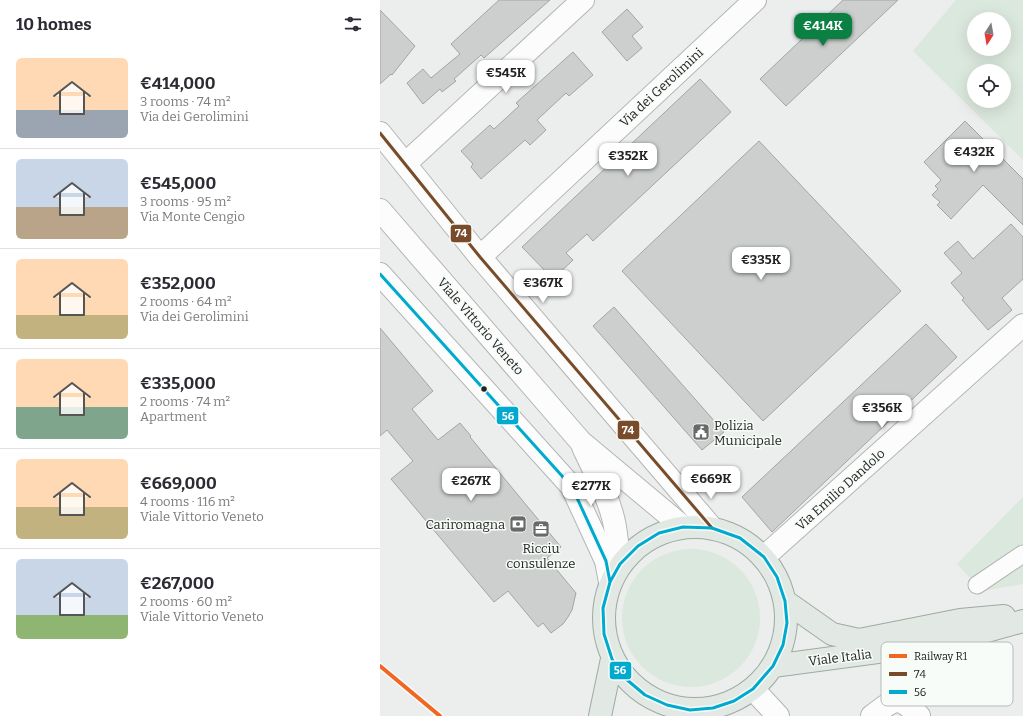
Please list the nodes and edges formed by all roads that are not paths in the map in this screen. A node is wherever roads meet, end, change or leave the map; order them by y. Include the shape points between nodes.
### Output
1 (583, 0) edge
2 (755, 0) edge
3 (380, 133) edge
4 (405, 164) junction
5 (380, 210) edge
6 (480, 257) junction
7 (380, 274) edge
8 (1023, 325) edge
9 (581, 442) junction
10 (684, 527) junction
11 (712, 528) junction
12 (1023, 554) edge
13 (764, 557) junction
14 (615, 573) junction
15 (976, 586) dead end
16 (785, 600) junction
17 (1023, 614) edge
18 (1023, 622) edge
19 (935, 642) edge
20 (881, 652) edge
21 (612, 659) junction
22 (773, 666) junction
23 (753, 689) junction
24 (886, 706) edge
25 (908, 706) edge
26 (682, 713) edge
27 (600, 716) edge
28 (778, 716) edge
29 (872, 716) edge
30 (918, 716) edge

1 - 4 street
2 - 6 street, Via dei Gerolimini
3 - 4 street
4 - 6 street
5 - 9 street, Viale Vittorio Veneto
6 - 11 street
7 - 14 street via 572,487 606,561
8 - 13 street, Via Emilio Dandolo
9 - 10 street, Viale Vittorio Veneto
9 - 14 street, Viale Vittorio Veneto via 615,526
10 - 11 main road
10 - 14 main road via 659,533 638,546
11 - 13 main road via 740,538
12 - 15 street
13 - 16 main road via 777,577
14 - 21 main road via 603,608 604,634
16 - 17 main road, Viale Italia via 832,634 859,640 960,620
16 - 22 main road via 786,623 783,645
18 - 19 main road, Viale Italia
20 - 22 main road, Viale Italia
21 - 26 main road via 626,679 644,695
21 - 27 main road
22 - 23 main road
23 - 26 main road via 727,704
23 - 28 street
24 - 29 street
25 - 30 street

